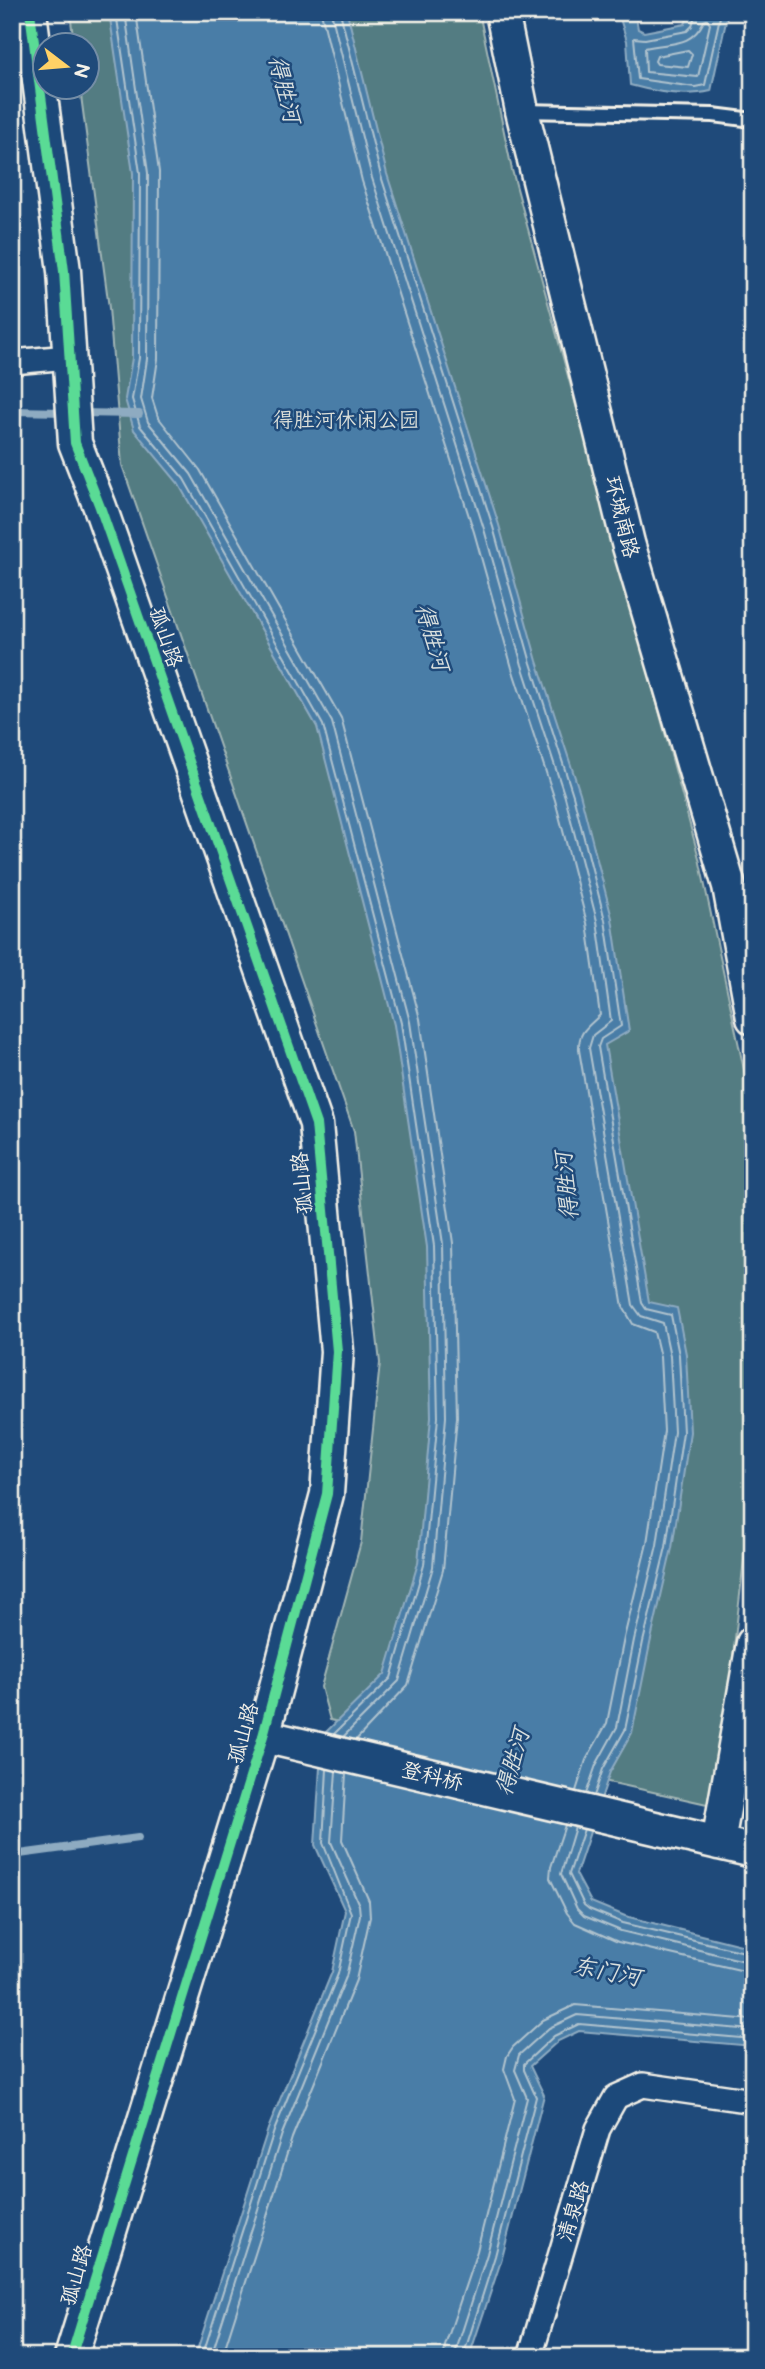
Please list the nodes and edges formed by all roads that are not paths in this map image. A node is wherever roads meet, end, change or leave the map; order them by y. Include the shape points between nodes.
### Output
1 (30, 12) edge
2 (502, 12) edge
3 (522, 111) junction
4 (753, 120) edge
5 (69, 358) junction
6 (12, 362) edge
7 (753, 1018) edge
8 (753, 1643) edge
9 (262, 1736) junction
10 (718, 1843) junction
11 (753, 1851) edge
12 (753, 2101) edge
13 (71, 2357) edge
14 (530, 2357) edge

1 - 5 street, 孤山路 via 64,271
2 - 3 street, 环城南路
3 - 4 lane
3 - 7 street, 环城南路 via 628,542 729,886
5 - 6 street
5 - 9 street, 孤山路 via 75,443 316,1124 337,1351 327,1494
8 - 10 street
9 - 10 street, 登科桥
9 - 13 street, 孤山路
10 - 11 street, 登科桥
12 - 14 street, 清泉路 via 643,2085 615,2098 598,2129

